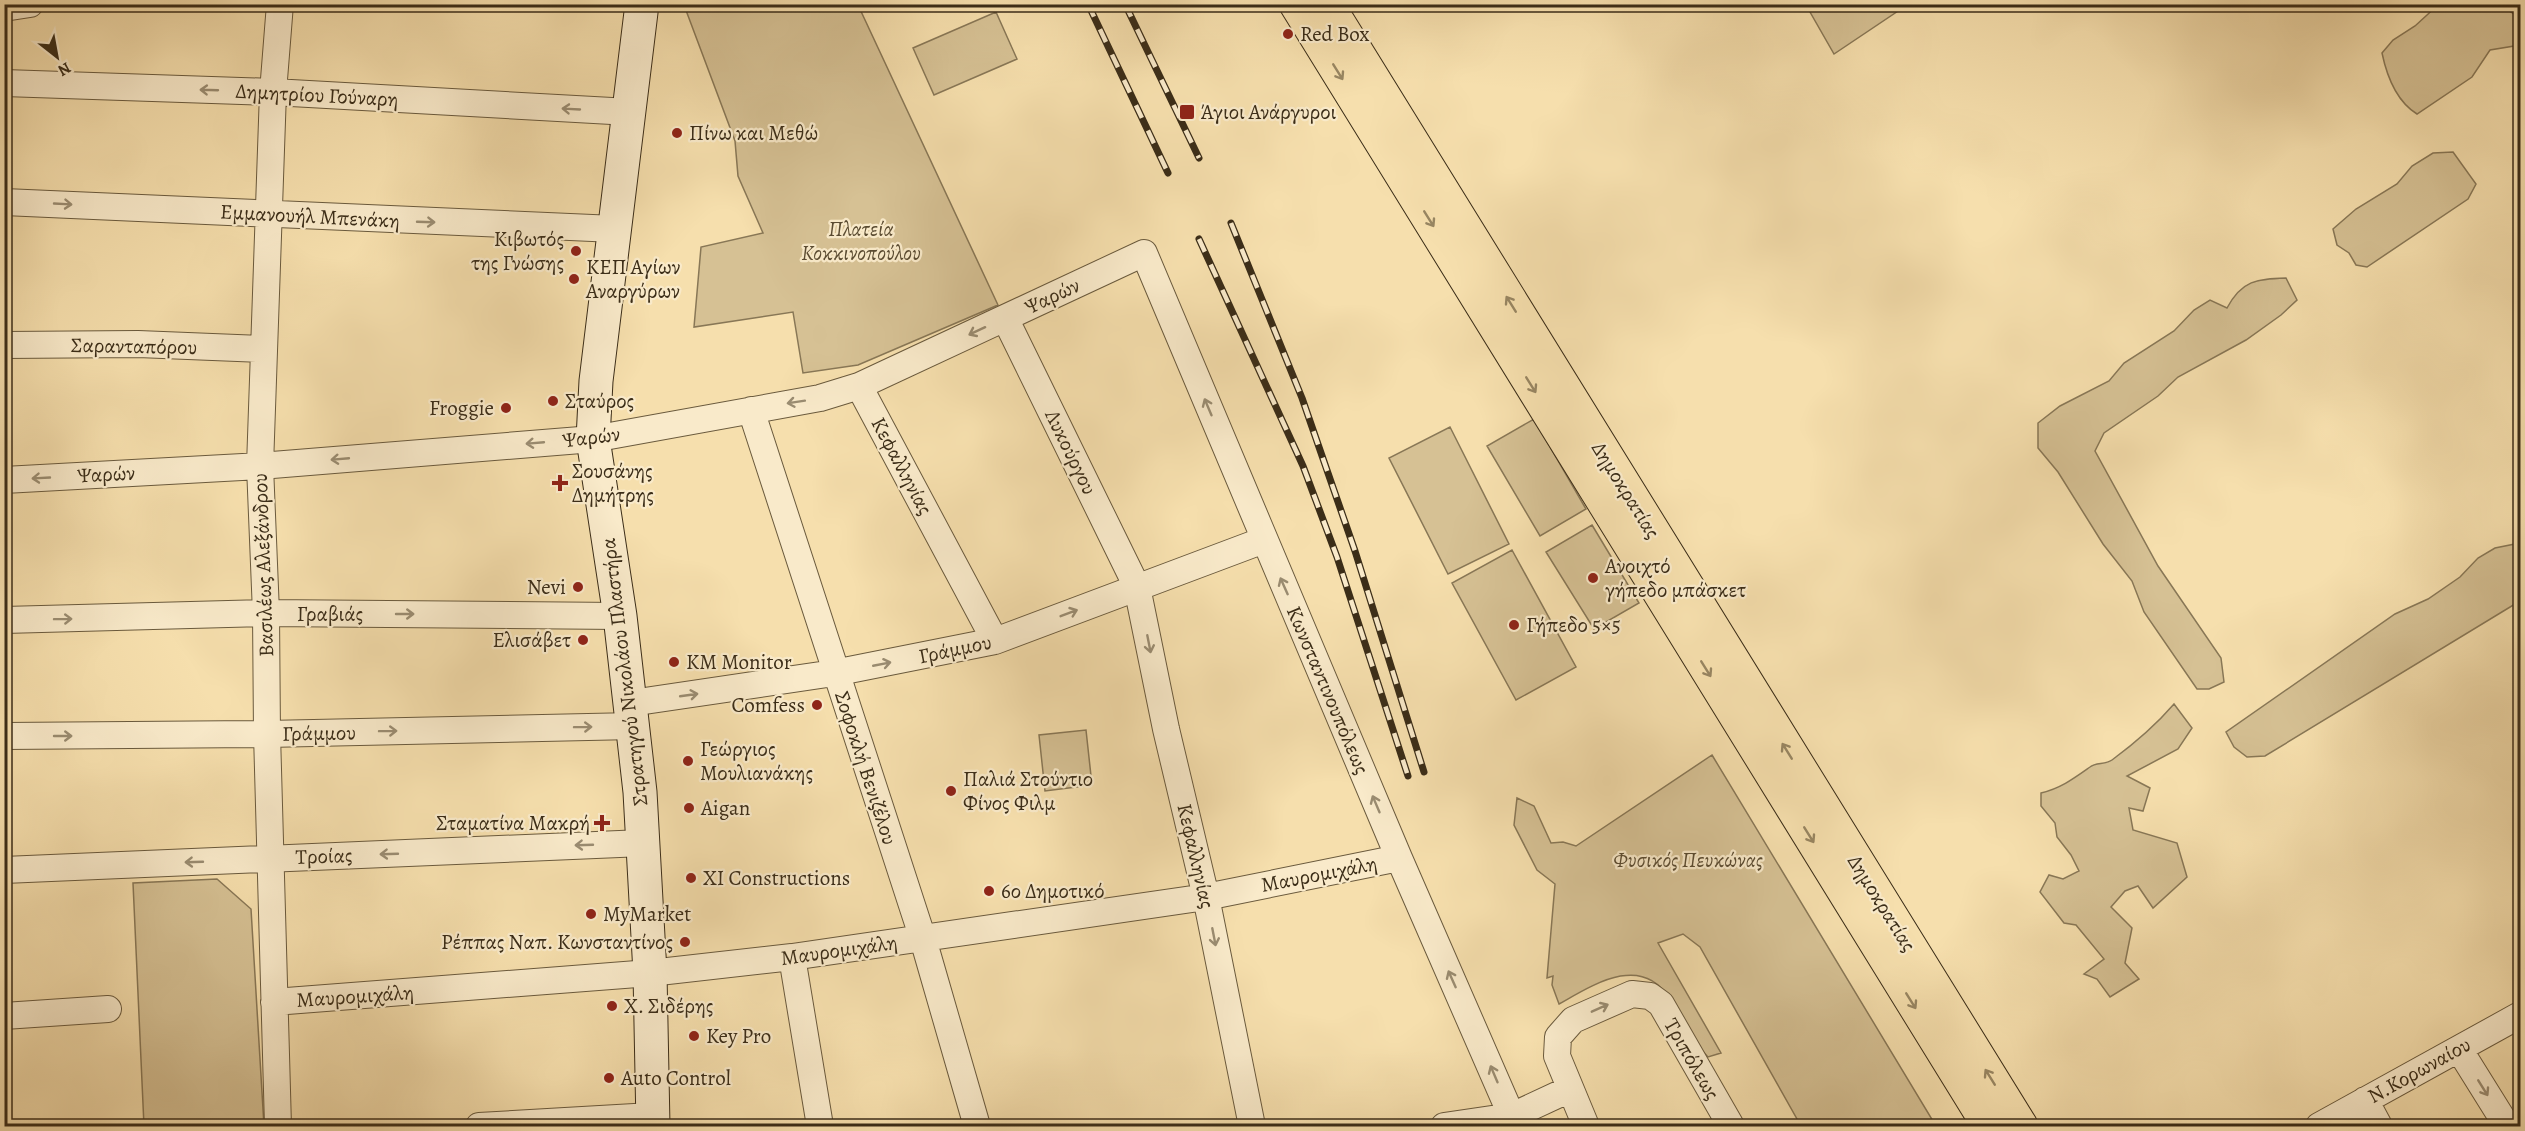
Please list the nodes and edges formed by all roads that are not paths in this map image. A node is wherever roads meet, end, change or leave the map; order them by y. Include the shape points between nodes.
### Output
1 (30, 4) edge
2 (280, 4) edge
3 (642, 4) edge
4 (1296, 4) edge
5 (1327, 4) edge
6 (4, 8) edge
7 (4, 83) edge
8 (273, 92) junction
9 (630, 112) junction
10 (4, 202) edge
11 (268, 215) junction
12 (615, 230) junction
13 (1144, 253) joint
14 (1005, 318) junction
15 (4, 345) edge
16 (264, 349) junction
17 (859, 386) junction
18 (751, 410) junction
19 (593, 439) junction
20 (260, 466) junction
21 (4, 480) edge
22 (1264, 540) junction
23 (1137, 587) junction
24 (266, 613) junction
25 (620, 616) junction
26 (4, 620) edge
27 (995, 641) junction
28 (834, 673) junction
29 (633, 715) junction
30 (267, 734) junction
31 (4, 736) edge
32 (643, 843) junction
33 (1399, 858) junction
34 (272, 859) junction
35 (4, 870) edge
36 (1206, 897) junction
37 (923, 939) junction
38 (792, 957) junction
39 (650, 973) junction
40 (274, 1002) junction
41 (108, 1009) dead end
42 (2520, 1015) edge
43 (4, 1016) edge
44 (2458, 1049) junction
45 (1570, 1089) junction
46 (2365, 1100) junction
47 (652, 1121) edge
48 (1514, 1121) edge
49 (278, 1126) edge
50 (479, 1126) edge
51 (820, 1126) edge
52 (977, 1126) edge
53 (1252, 1126) edge
54 (1444, 1126) edge
55 (1586, 1126) edge
56 (1731, 1126) edge
57 (1989, 1126) edge
58 (2021, 1126) edge
59 (2319, 1126) edge
60 (2379, 1126) edge
61 (2507, 1126) edge

1 - 6 street
2 - 8 street, Βασιλέως Αλεξάνδρου
3 - 9 street, Στρατηγού Νικολάου Πλαστήρα
4 -> 57 main road, Δημοκρατίας
58 -> 5 main road, Δημοκρατίας
8 -> 7 street, Δημητρίου Γούναρη
9 -> 8 street, Δημητρίου Γούναρη
8 - 11 street, Βασιλέως Αλεξάνδρου
9 - 12 street, Στρατηγού Νικολάου Πλαστήρα
10 -> 11 street, Εμμανουήλ Μπενάκη
11 -> 12 street, Εμμανουήλ Μπενάκη
11 - 16 street, Βασιλέως Αλεξάνδρου
12 - 19 street, Στρατηγού Νικολάου Πλαστήρα via 596,381
13 - 14 street, Ψαρών
22 -> 13 street, Κωνσταντινουπόλεως
14 -> 17 street, Ψαρών
14 - 23 street, Λυκούργου
15 - 16 street, Σαρανταπόρου via 138,344
16 - 20 street, Βασιλέως Αλεξάνδρου
17 -> 18 street, Ψαρών via 820,398
17 - 27 street, Κεφαλληνίας
18 - 19 street, Ψαρών
18 - 28 street, Σοφοκλή Βενιζέλου
19 -> 20 street, Ψαρών
19 - 25 street, Στρατηγού Νικολάου Πλαστήρα
20 -> 21 street, Ψαρών
20 - 24 street, Βασιλέως Αλεξάνδρου
22 - 23 street, Γράμμου
33 -> 22 street, Κωνσταντινουπόλεως
27 -> 23 street, Γράμμου
23 -> 36 street, Κεφαλληνίας
24 -> 25 street, Γραβιάς
26 -> 24 street, Γραβιάς
24 - 30 street, Βασιλέως Αλεξάνδρου
25 - 29 street, Στρατηγού Νικολάου Πλαστήρα
28 -> 27 street, Γράμμου
29 -> 28 street, Γράμμου
28 - 37 street, Σοφοκλή Βενιζέλου
30 -> 29 street, Γράμμου
29 - 32 street, Στρατηγού Νικολάου Πλαστήρα
31 -> 30 street, Γράμμου
30 - 34 street, Βασιλέως Αλεξάνδρου
32 -> 34 street, Τροίας
32 - 39 street, Στρατηγού Νικολάου Πλαστήρα
33 - 36 street, Μαυρομιχάλη
48 -> 33 street, Κωνσταντινουπόλεως
34 -> 35 street, Τροίας
34 - 40 street, Βασιλέως Αλεξάνδρου
36 - 37 street, Μαυρομιχάλη
36 -> 53 street, Κεφαλληνίας
37 - 38 street, Μαυρομιχάλη
37 - 52 street, Σοφοκλή Βενιζέλου
38 - 39 street, Μαυρομιχάλη
38 - 51 street
39 - 40 street, Μαυρομιχάλη
39 - 47 street, Στρατηγού Νικολάου Πλαστήρα
40 - 49 street, Βασιλέως Αλεξάνδρου
41 - 43 street
42 - 44 street, Ν.Κορωναίου
44 - 46 street, Ν.Κορωναίου
44 -> 61 street
45 - 48 street
45 - 55 street
45 -> 56 street, Τριπόλεως via 1557,1056 1558,1037 1573,1020 1632,994 1650,996 1661,1004
46 - 59 street, Ν.Κορωναίου
46 - 60 street
47 - 50 street
48 - 54 street

